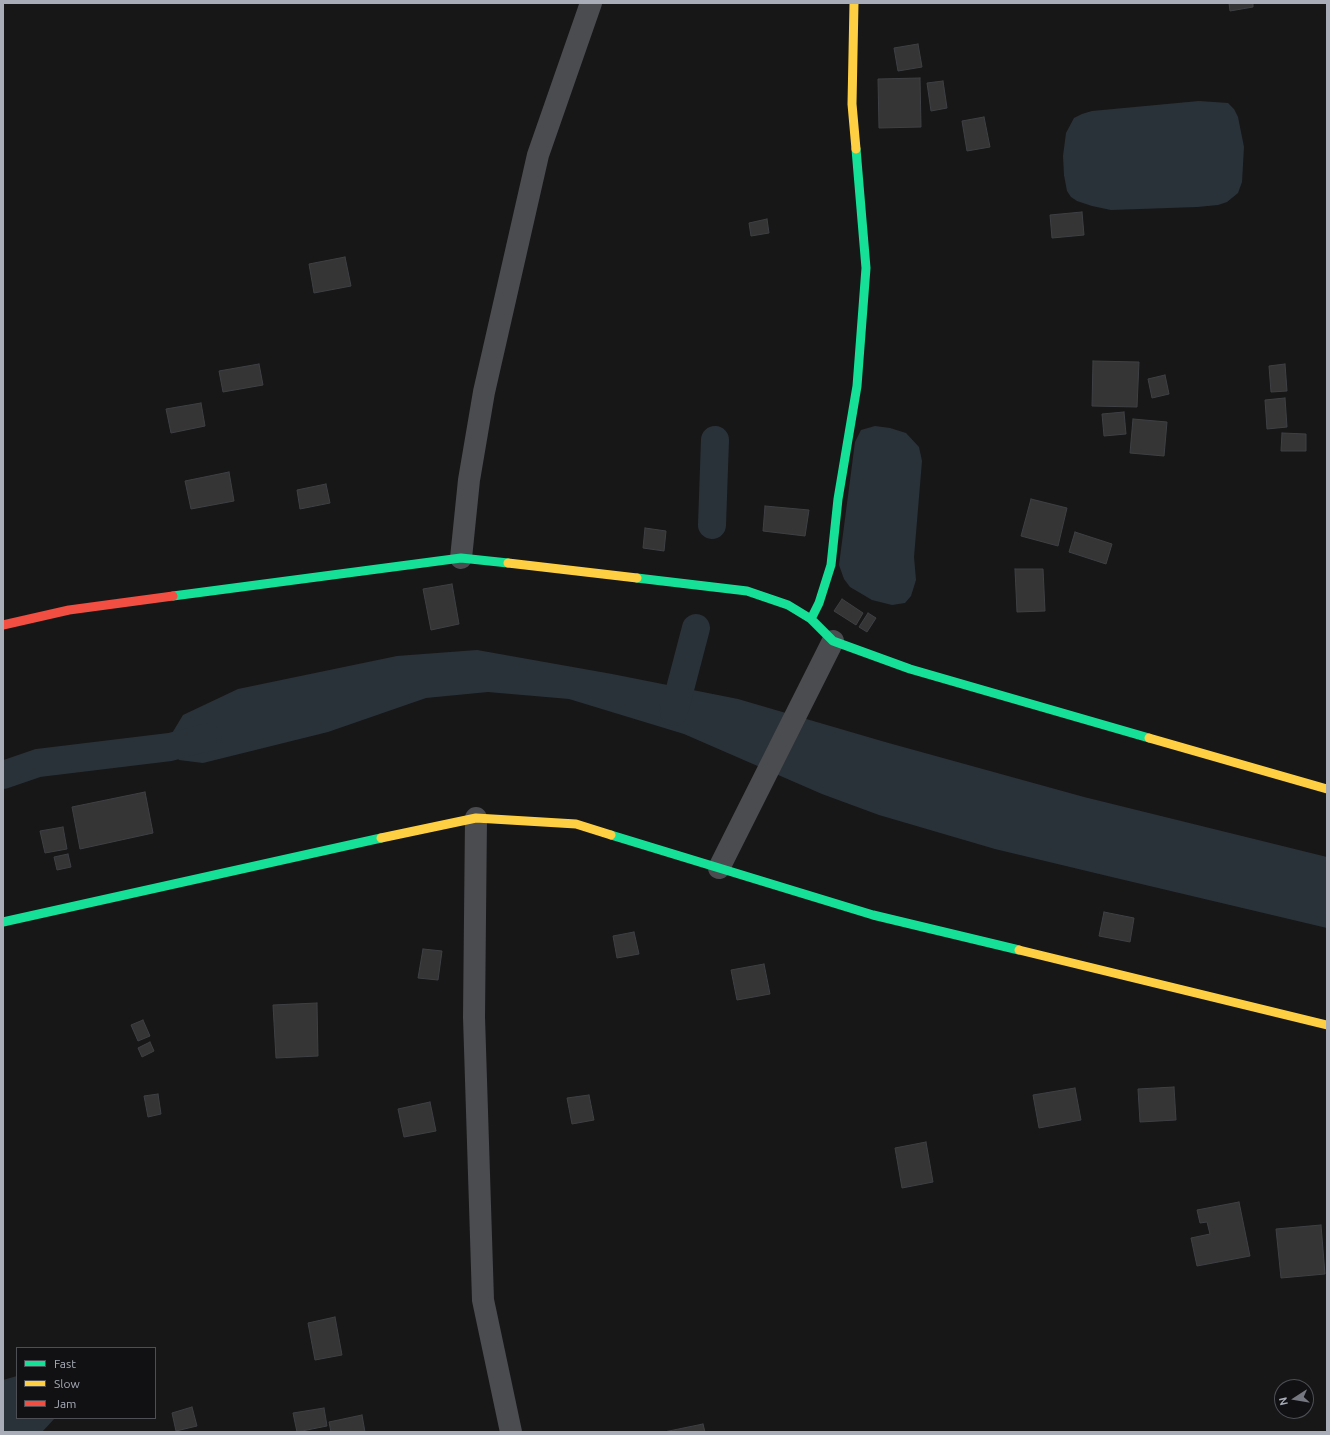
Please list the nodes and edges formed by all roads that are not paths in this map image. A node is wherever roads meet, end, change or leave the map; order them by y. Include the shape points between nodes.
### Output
1 (591, 3) edge
2 (854, 3) edge
3 (461, 558) junction
4 (811, 619) junction
5 (3, 625) edge
6 (833, 642) junction
7 (1327, 789) edge
8 (476, 818) junction
9 (719, 868) junction
10 (3, 922) edge
11 (1327, 1025) edge
12 (511, 1432) edge

1 - 3 street via 538,155 484,392
2 - 4 street via 852,104 866,268 857,386 838,499 831,565
3 - 4 street via 747,590 788,605
3 - 5 street via 69,610
4 - 6 street
6 - 7 street via 910,669
6 - 9 street
8 - 9 street via 576,824
8 - 10 street
8 - 12 street via 474,1017 483,1300
9 - 11 street via 873,915

